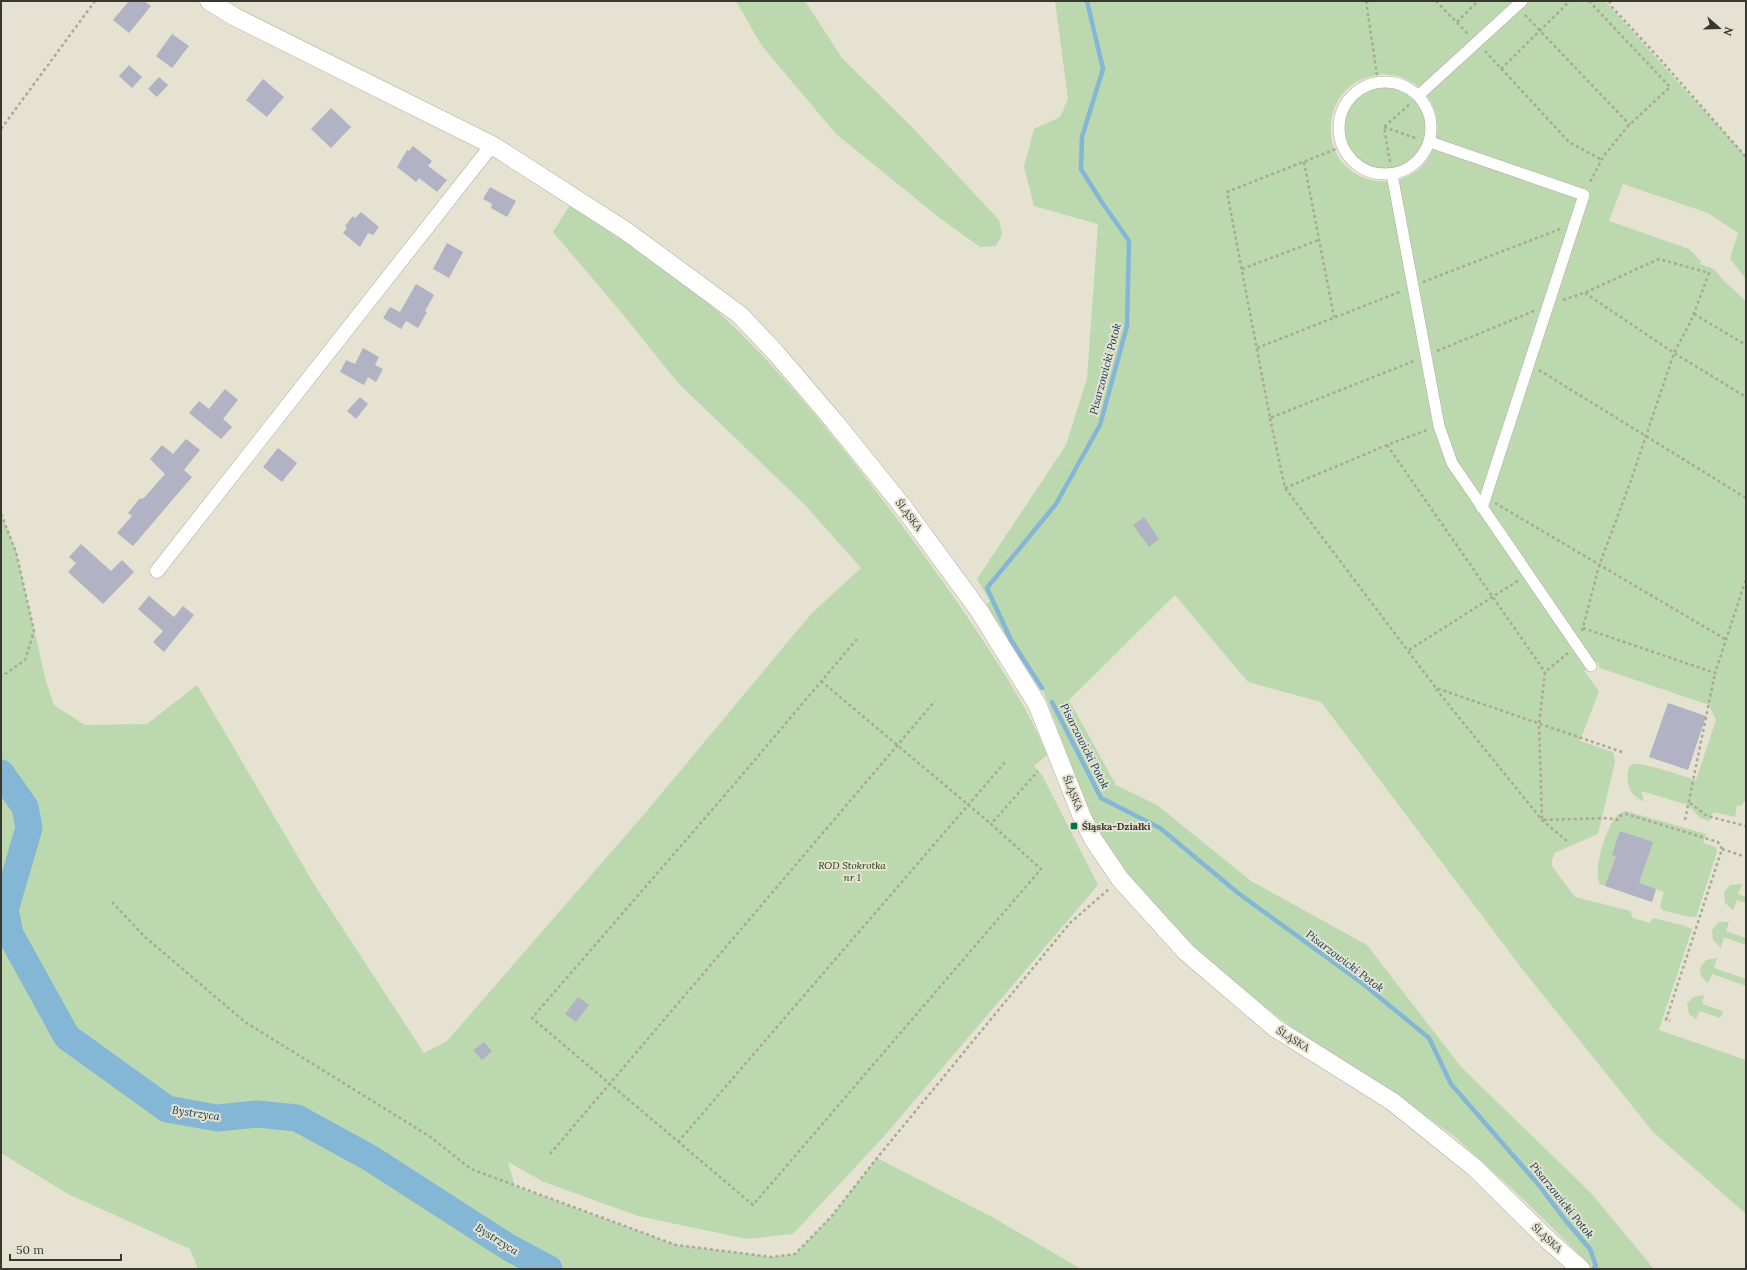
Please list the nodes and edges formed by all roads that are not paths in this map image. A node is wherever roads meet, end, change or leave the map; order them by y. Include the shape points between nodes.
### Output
1 (209, 1) edge
2 (1519, 3) edge
3 (1419, 95) junction
4 (1430, 142) junction
5 (492, 145) junction
6 (1392, 174) junction
7 (1482, 508) junction
8 (157, 571) dead end
9 (1591, 666) dead end
10 (1581, 1269) edge

1 - 5 street, ŚLĄSKA via 235,17
2 - 3 street
3 - 4 street via 1431,117
3 - 6 street via 1402,84 1378,82 1365,86 1350,97 1341,114 1341,147 1351,160 1370,172
4 - 6 street via 1422,158 1409,168
4 - 7 street via 1584,195
5 - 8 street
5 - 10 street, ŚLĄSKA via 626,231 702,286 740,314 775,352 904,508 980,612 1037,704 1089,832 1120,879 1186,952 1275,1028 1393,1102 1475,1168
6 - 7 street via 1439,426 1452,463
7 - 9 street

